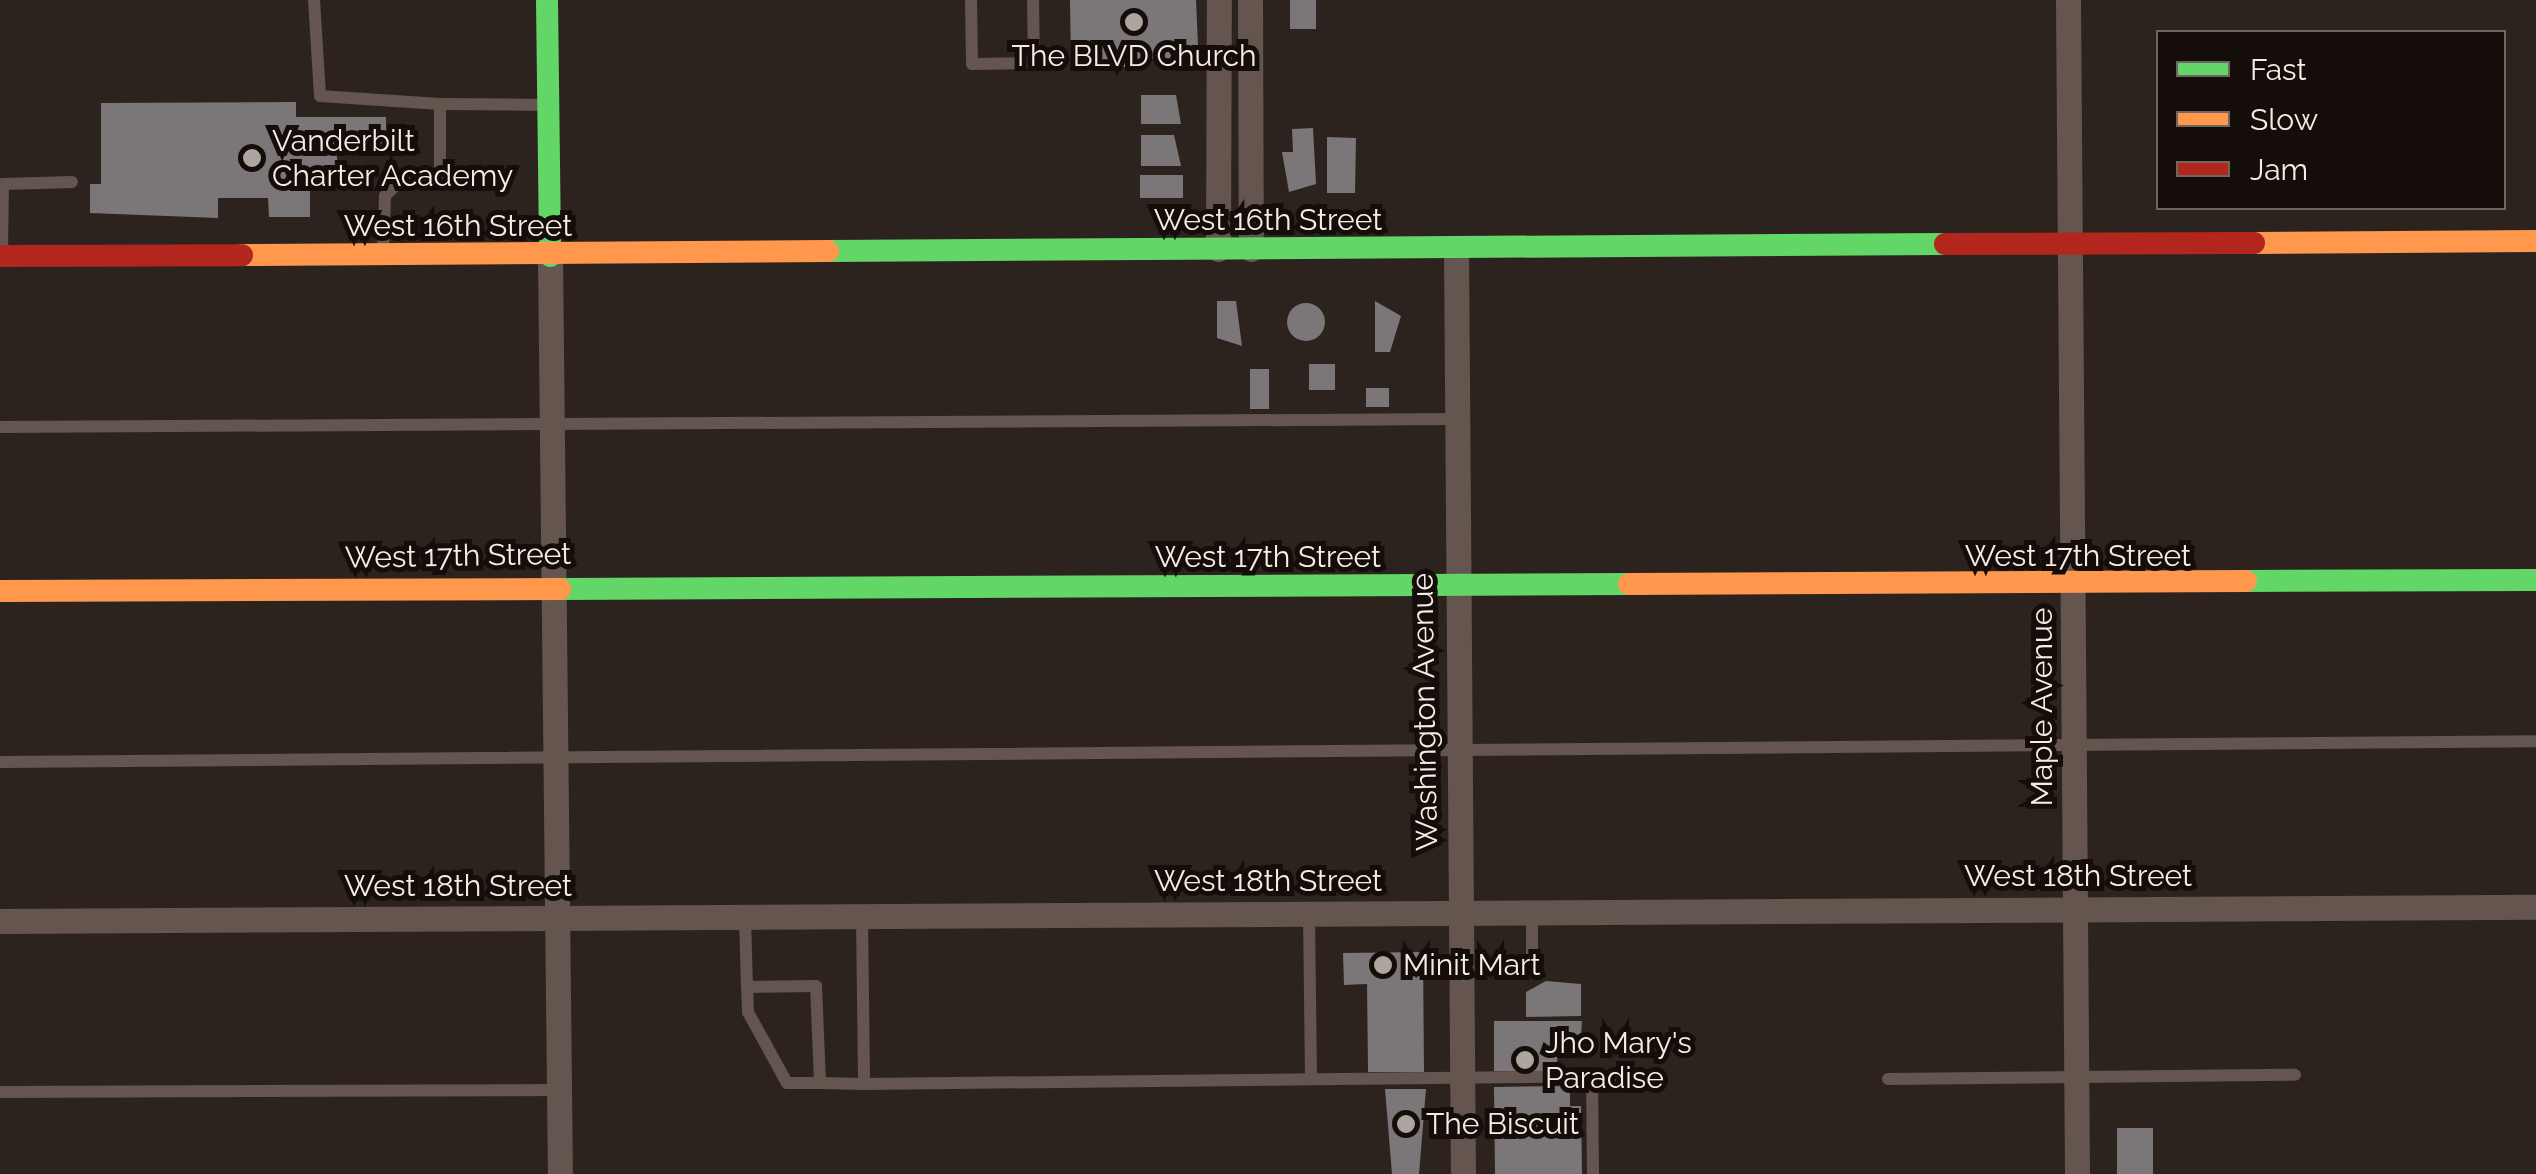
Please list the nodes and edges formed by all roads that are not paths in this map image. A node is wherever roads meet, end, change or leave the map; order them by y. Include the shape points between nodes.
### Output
1 (314, 0) edge
2 (546, 0) edge
3 (971, 0) edge
4 (1033, 0) edge
5 (1219, 0) edge
6 (1250, 0) edge
7 (2068, 0) edge
8 (440, 104) junction
9 (548, 105) junction
10 (440, 174) junction
11 (486, 175) dead end
12 (72, 182) dead end
13 (2536, 241) edge
14 (2066, 245) junction
15 (1251, 249) junction
16 (1218, 250) junction
17 (1456, 250) junction
18 (1, 256) edge
19 (382, 256) junction
20 (550, 256) junction
21 (1456, 419) junction
22 (0, 426) edge
23 (557, 428) junction
24 (2536, 580) edge
25 (553, 584) junction
26 (2075, 587) junction
27 (1456, 588) junction
28 (0, 591) edge
29 (2536, 742) edge
30 (2075, 745) junction
31 (1458, 750) junction
32 (555, 758) junction
33 (0, 762) edge
34 (2536, 906) edge
35 (2074, 908) junction
36 (1532, 912) junction
37 (1460, 913) junction
38 (1309, 914) junction
39 (862, 916) junction
40 (745, 917) junction
41 (560, 918) junction
42 (0, 922) edge
43 (1532, 970) dead end
44 (746, 988) junction
45 (2295, 1075) dead end
46 (1612, 1076) dead end
47 (1592, 1077) junction
48 (2076, 1077) junction
49 (1463, 1078) junction
50 (1888, 1079) dead end
51 (1310, 1080) junction
52 (820, 1083) junction
53 (864, 1084) junction
54 (559, 1090) junction
55 (0, 1092) edge
56 (560, 1174) edge
57 (1463, 1174) edge
58 (1593, 1174) edge
59 (2077, 1174) edge

1 - 8 lane via 320,96
2 - 9 street
3 - 4 lane via 972,64 1034,63
5 - 16 street
6 - 15 street
7 - 14 street, Maple Avenue
8 - 9 lane
8 - 10 lane
9 - 20 street
10 - 11 lane
10 - 19 lane via 384,196
12 - 18 lane via 3,184
13 - 14 street, West 16th Street
14 - 17 street, West 16th Street
14 - 26 street, Maple Avenue
15 - 16 street, West 16th Street
15 - 17 street, West 16th Street
16 - 20 street, West 16th Street
17 - 21 street, Washington Avenue
18 - 19 street, West 16th Street
19 - 20 street, West 16th Street
20 - 23 street
21 - 23 lane
21 - 27 street, Washington Avenue
22 - 23 lane
23 - 25 street
24 - 26 street, West 17th Street
25 - 27 street, West 17th Street
25 - 28 street, West 17th Street
25 - 32 street
26 - 27 street, West 17th Street
26 - 30 street, Maple Avenue
27 - 31 street, Washington Avenue
29 - 30 lane
30 - 31 lane
30 - 35 street, Maple Avenue
31 - 32 lane
31 - 37 street, Washington Avenue
32 - 33 lane
32 - 41 street
34 - 35 street, West 18th Street
35 - 36 street, West 18th Street
35 - 48 street, Maple Avenue
36 - 37 street, West 18th Street
36 - 43 lane
37 - 38 street, West 18th Street
37 - 49 street, Washington Avenue
38 - 39 street, West 18th Street
38 - 51 lane
39 - 40 street, West 18th Street
39 - 53 lane
40 - 41 street, West 18th Street
40 - 44 lane
41 - 42 street, West 18th Street
41 - 54 street
44 - 52 lane via 748,1012 788,1084
44 - 52 lane via 816,986
45 - 48 lane
46 - 47 lane
47 - 49 lane
47 - 58 lane
48 - 50 lane
48 - 59 street, Maple Avenue
49 - 51 lane
49 - 57 street, Washington Avenue
51 - 53 lane
52 - 53 lane
54 - 55 lane
54 - 56 street

